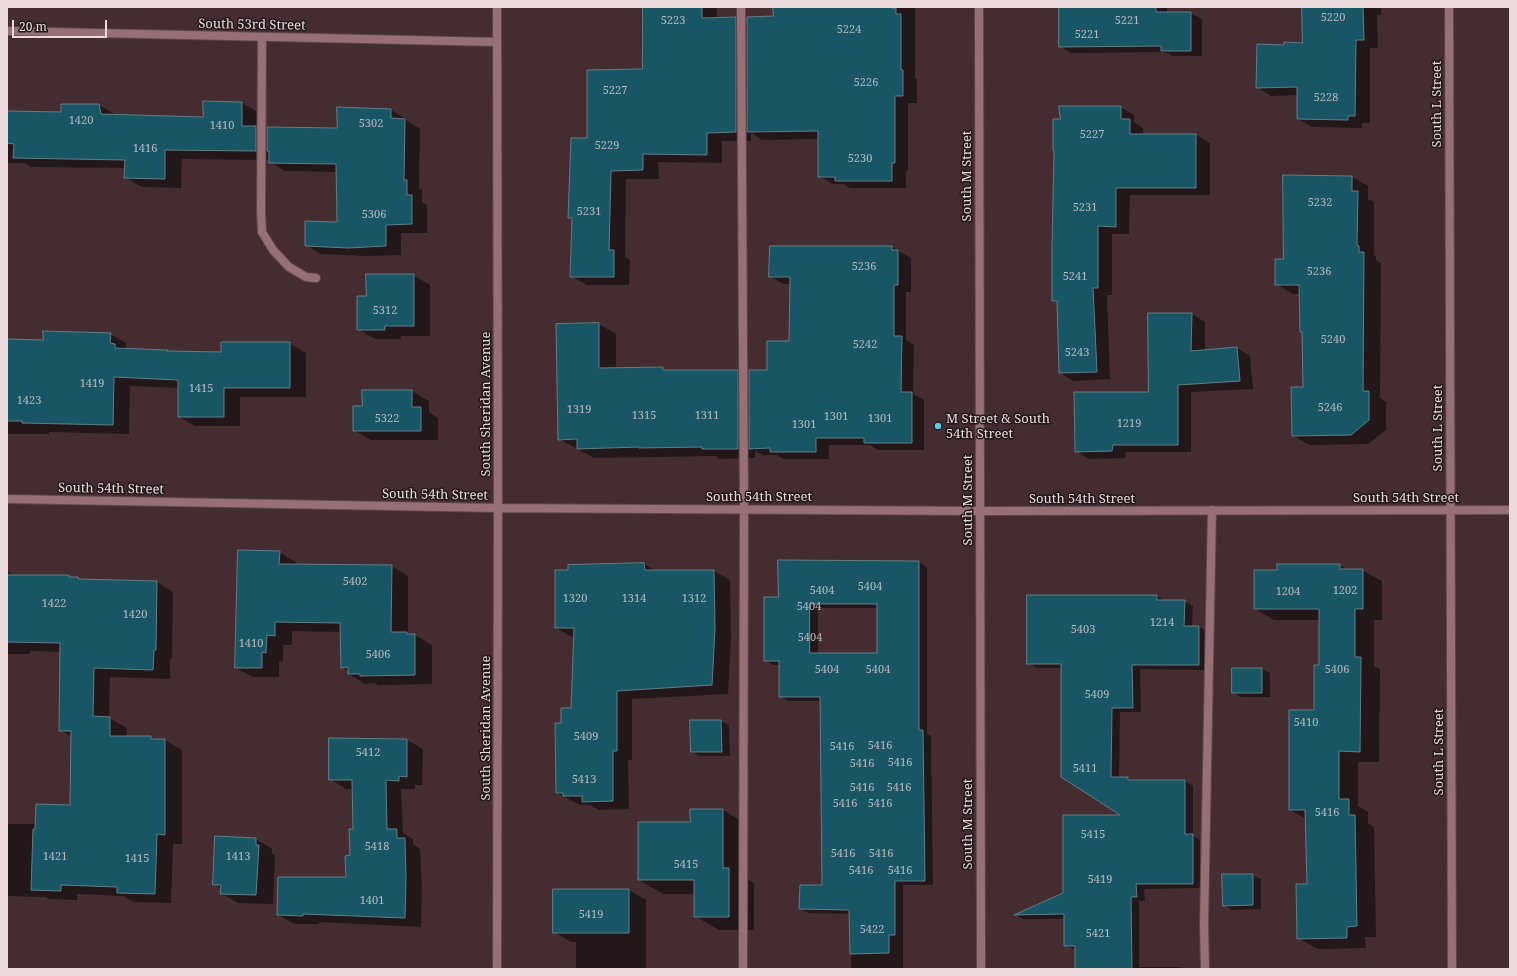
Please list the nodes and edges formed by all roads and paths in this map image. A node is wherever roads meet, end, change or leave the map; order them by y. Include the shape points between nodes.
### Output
1 (497, 7) edge
2 (741, 7) edge
3 (979, 7) edge
4 (1449, 7) edge
5 (7, 31) edge
6 (262, 37) junction
7 (497, 42) junction
8 (316, 278) dead end
9 (7, 498) edge
10 (498, 508) junction
11 (744, 509) junction
12 (1212, 510) junction
13 (1450, 510) junction
14 (1510, 510) edge
15 (980, 511) junction
16 (497, 969) edge
17 (743, 969) edge
18 (981, 969) edge
19 (1205, 969) edge
20 (1452, 969) edge

1 - 7 street, South Sheridan Avenue
2 - 11 street
3 - 15 street, South M Street
4 - 13 street, South L Street
5 - 6 street, South 53rd Street
6 - 7 street, South 53rd Street
6 - 8 street via 262,232 273,250 289,267 306,277
7 - 10 street, South Sheridan Avenue
9 - 10 street, South 54th Street
10 - 11 street, South 54th Street
10 - 16 street, South Sheridan Avenue
11 - 15 street, South 54th Street
11 - 17 street
12 - 13 street, South 54th Street
12 - 15 street, South 54th Street
12 - 19 street
13 - 14 street, South 54th Street
13 - 20 street, South L Street
15 - 18 street, South M Street

